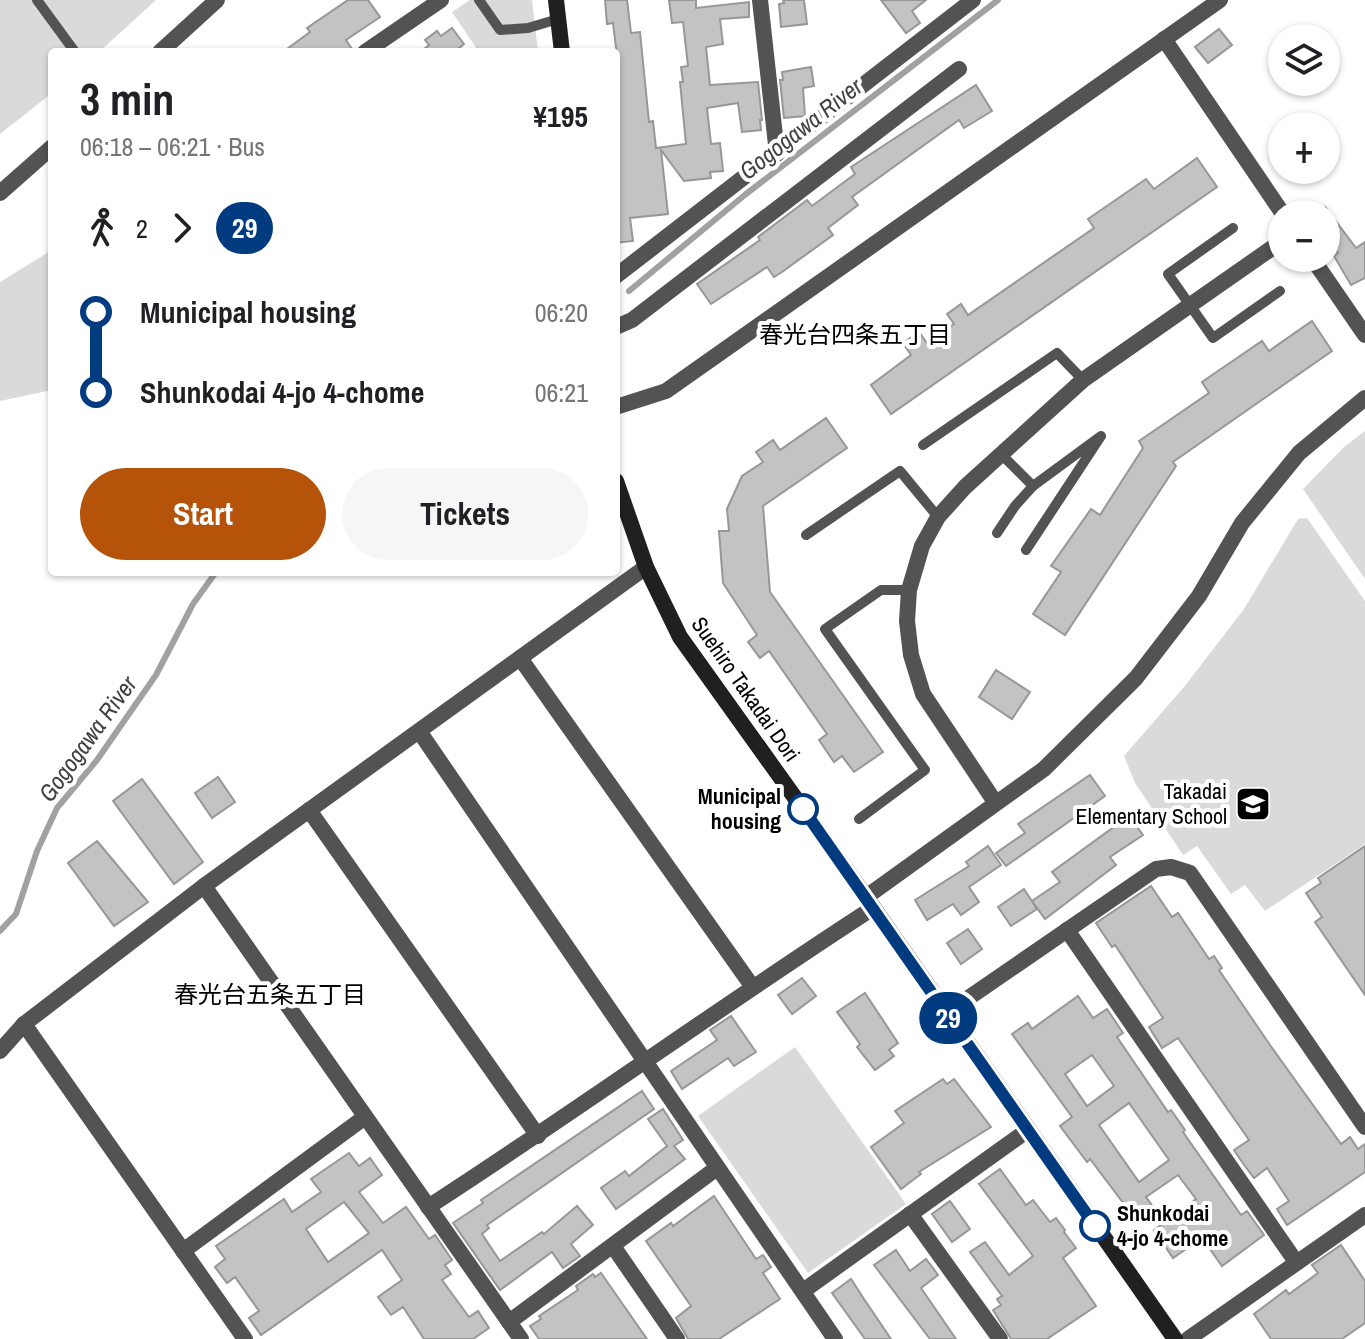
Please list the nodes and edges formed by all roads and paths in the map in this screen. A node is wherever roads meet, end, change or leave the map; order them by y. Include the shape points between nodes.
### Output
1 (37, 0) edge
2 (217, 0) edge
3 (441, 0) edge
4 (479, 0) edge
5 (556, 0) edge
6 (760, 0) edge
7 (973, 0) edge
8 (1220, 0) edge
9 (558, 19) junction
10 (1164, 39) junction
11 (72, 48) edge
12 (164, 48) edge
13 (371, 48) edge
14 (560, 48) edge
15 (959, 69) dead end
16 (48, 151) edge
17 (777, 154) junction
18 (0, 193) edge
19 (1273, 200) edge
20 (1233, 228) dead end
21 (1268, 251) edge
22 (1322, 272) edge
23 (620, 273) edge
24 (1280, 291) dead end
25 (1190, 305) junction
26 (620, 325) edge
27 (1365, 335) edge
28 (1083, 380) junction
29 (1365, 398) edge
30 (620, 406) edge
31 (923, 445) dead end
32 (1002, 455) junction
33 (1033, 486) junction
34 (620, 492) edge
35 (938, 517) junction
36 (997, 533) dead end
37 (806, 535) dead end
38 (1026, 550) dead end
39 (646, 567) junction
40 (909, 590) junction
41 (520, 658) junction
42 (419, 731) junction
43 (995, 802) junction
44 (309, 810) junction
45 (859, 819) dead end
46 (204, 886) junction
47 (869, 903) junction
48 (1067, 930) junction
49 (752, 986) junction
50 (945, 1014) junction
51 (24, 1024) junction
52 (0, 1051) edge
53 (644, 1062) junction
54 (365, 1117) junction
55 (1365, 1127) edge
56 (1028, 1130) junction
57 (538, 1136) junction
58 (717, 1168) junction
59 (428, 1207) junction
60 (910, 1214) junction
61 (1365, 1215) edge
62 (613, 1246) junction
63 (183, 1251) junction
64 (1296, 1262) junction
65 (803, 1291) junction
66 (509, 1322) junction
67 (245, 1339) edge
68 (521, 1339) edge
69 (677, 1339) edge
70 (835, 1339) edge
71 (1000, 1339) edge
72 (1175, 1339) edge
73 (1188, 1339) edge

1 - 11 lane
2 - 12 street
3 - 13 street
4 - 9 lane via 500,30
5 - 9 street
6 - 17 street
7 - 17 street
8 - 10 street
9 - 14 street
10 - 19 street
10 - 30 street via 666,391
15 - 26 street
16 - 18 street
17 - 23 street
20 - 25 lane via 1168,274
21 - 25 street
22 - 27 street
24 - 25 lane via 1213,338
25 - 28 street
28 - 31 lane via 1057,353
28 - 32 street
29 - 43 street via 1299,453 1251,511 1199,596 1136,678 1044,769
32 - 33 lane
32 - 35 street
33 - 36 lane
33 - 38 lane via 1101,436
34 - 39 street, Suehiro Takadai Dori
35 - 37 lane via 900,471
35 - 40 street via 922,546
39 - 41 street
39 - 47 street, Suehiro Takadai Dori via 680,637
40 - 43 street via 911,655 923,694
40 - 45 lane via 881,590 825,629 925,770
41 - 42 street
41 - 49 street
42 - 44 street
42 - 53 street
43 - 47 street
44 - 46 street
44 - 57 street
46 - 51 street
46 - 54 street
47 - 49 street
47 - 50 street, Suehiro Takadai Dori
48 - 50 street
48 - 55 street via 1156,869 1190,873
48 - 64 street
49 - 53 street
50 - 56 street, Suehiro Takadai Dori
51 - 52 street
51 - 63 street
53 - 57 street
53 - 58 street
54 - 59 street
54 - 63 street
56 - 60 street
56 - 72 street, Suehiro Takadai Dori
57 - 59 street
58 - 62 street
58 - 65 street
59 - 66 street
60 - 65 street
60 - 71 street
61 - 64 street
62 - 66 street
62 - 69 street
63 - 67 street
64 - 73 street
65 - 70 street
66 - 68 street

